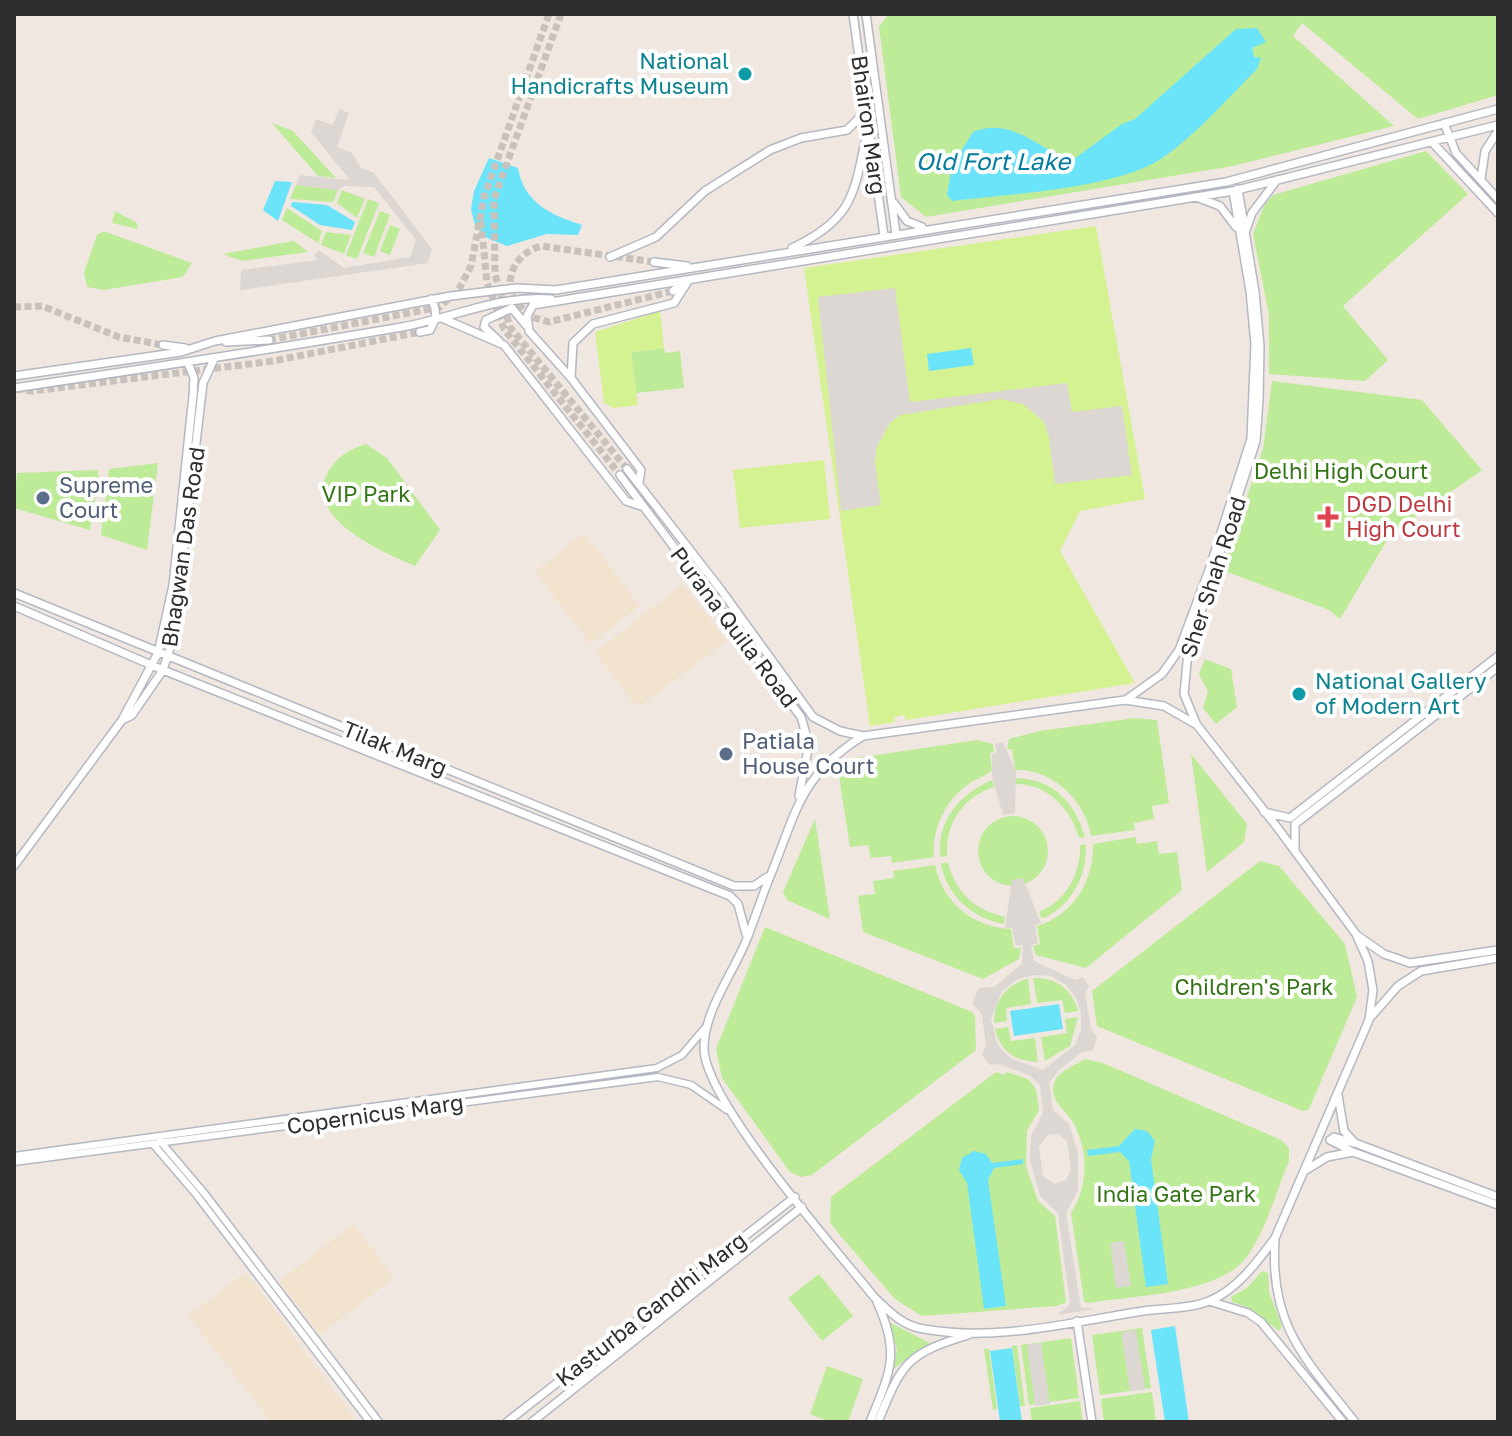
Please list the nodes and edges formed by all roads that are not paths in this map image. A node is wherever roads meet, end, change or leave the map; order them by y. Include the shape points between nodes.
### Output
1 (866, 14) edge
2 (854, 15) edge
3 (1498, 109) edge
4 (867, 110) junction
5 (869, 122) junction
6 (1444, 123) junction
7 (1498, 125) edge
8 (1428, 127) junction
9 (1498, 131) edge
10 (1449, 138) junction
11 (1432, 142) junction
12 (1277, 180) junction
13 (1481, 181) junction
14 (1235, 190) junction
15 (891, 197) junction
16 (1192, 197) junction
17 (1498, 199) edge
18 (1498, 213) edge
19 (927, 228) junction
20 (896, 234) junction
21 (884, 236) junction
22 (1243, 236) junction
23 (786, 251) junction
24 (610, 257) dead end
25 (654, 262) tunnel mouth
26 (698, 267) junction
27 (688, 281) junction
28 (673, 291) tunnel mouth
29 (431, 299) junction
30 (565, 300) junction
31 (444, 319) junction
32 (435, 321) junction
33 (529, 331) junction
34 (420, 332) tunnel mouth
35 (269, 340) tunnel mouth
36 (215, 341) junction
37 (163, 345) tunnel mouth
38 (504, 345) junction
39 (197, 347) junction
40 (214, 359) junction
41 (188, 363) junction
42 (14, 376) edge
43 (571, 378) junction
44 (14, 388) edge
45 (190, 425) junction
46 (200, 426) junction
47 (639, 483) junction
48 (643, 506) junction
49 (14, 593) edge
50 (14, 606) edge
51 (158, 653) junction
52 (1498, 656) edge
53 (169, 657) junction
54 (152, 666) junction
55 (1498, 667) edge
56 (163, 670) junction
57 (1125, 700) junction
58 (122, 720) junction
59 (822, 723) junction
60 (1197, 725) junction
61 (808, 735) junction
62 (863, 736) junction
63 (797, 802) junction
64 (1262, 812) junction
65 (1296, 852) junction
66 (14, 866) edge
67 (773, 870) junction
68 (1356, 934) junction
69 (746, 941) junction
70 (1498, 950) edge
71 (1498, 958) edge
72 (1369, 1020) junction
73 (707, 1025) junction
74 (657, 1068) junction
75 (658, 1077) junction
76 (1338, 1093) junction
77 (727, 1110) junction
78 (214, 1132) junction
79 (1320, 1135) junction
80 (156, 1140) junction
81 (1354, 1147) junction
82 (14, 1156) edge
83 (14, 1162) edge
84 (1306, 1170) junction
85 (795, 1197) junction
86 (1498, 1197) edge
87 (1498, 1205) edge
88 (802, 1207) junction
89 (1275, 1238) junction
90 (874, 1297) junction
91 (1209, 1301) junction
92 (1077, 1321) junction
93 (974, 1333) junction
94 (1290, 1333) junction
95 (1279, 1341) junction
96 (891, 1380) junction
97 (370, 1422) edge
98 (379, 1422) edge
99 (507, 1422) edge
100 (532, 1422) edge
101 (870, 1422) edge
102 (878, 1422) edge
103 (1092, 1422) edge
104 (1343, 1422) edge
105 (1355, 1422) edge

1 - 15 main road, Bhairon Marg
2 - 4 main road, Bhairon Marg
3 - 6 main road
4 - 5 main road, Bhairon Marg
4 - 24 main road via 841,132 801,138 770,150 705,191 656,237
5 - 21 main road, Bhairon Marg
5 - 23 main road via 853,197 844,211
6 - 8 main road
6 - 10 main road
7 - 10 main road
8 - 11 main road
8 - 19 main road via 1226,182
9 - 13 main road via 1485,151
10 - 11 main road
10 - 13 main road
11 - 12 main road
11 - 18 main road
12 - 14 main road
12 - 22 main road via 1252,213
13 - 17 main road
14 - 16 main road
14 - 22 main road, Sher Shah Road
15 - 19 main road via 907,221
15 - 20 main road, Bhairon Marg
16 - 22 main road via 1220,206
16 - 27 main road
19 - 20 main road
20 - 21 main road
21 - 23 main road
22 - 57 main road, Sher Shah Road via 1255,344 1251,439 1179,650 1162,674
22 - 60 main road, Sher Shah Road via 1260,346 1256,441 1188,652 1184,694
23 - 26 main road
25 - 26 main road
26 - 29 main road via 556,290 517,288
27 - 28 main road
27 - 30 main road
27 - 43 main road via 674,303 593,324 580,333 573,343
29 - 32 main road
29 - 36 main road
30 - 31 main road via 506,299
30 - 33 main road via 533,305 527,316
31 - 32 main road
31 - 38 main road, Purana Quila Road
32 - 34 main road via 430,330
32 - 40 main road
33 - 38 main road via 514,309 486,320 485,329
33 - 43 main road
35 - 36 main road
36 - 39 main road
37 - 39 main road
38 - 48 main road, Purana Quila Road via 626,501
39 - 42 main road
40 - 41 main road
40 - 46 main road, Bhagwan Das Road via 203,383
41 - 44 main road
41 - 45 main road, Bhagwan Das Road via 194,382
43 - 47 main road via 641,470
45 - 46 main road
45 - 51 main road, Bhagwan Das Road via 173,585
46 - 53 main road, Bhagwan Das Road
47 - 48 main road, Purana Quila Road via 624,472
47 - 59 main road, Purana Quila Road
48 - 61 main road, Purana Quila Road via 785,694
49 - 51 main road, Tilak Marg
50 - 54 main road, Tilak Marg
51 - 53 main road, Tilak Marg
51 - 54 main road, Bhagwan Das Road
52 - 64 main road via 1290,818
53 - 56 main road, Bhagwan Das Road
53 - 67 main road, Tilak Marg via 734,886 754,886
54 - 56 main road, Tilak Marg
54 - 58 main road, Bhagwan Das Road
55 - 65 main road via 1295,824
56 - 58 main road, Bhagwan Das Road via 132,715
56 - 69 main road, Tilak Marg via 730,896 745,922
57 - 60 main road via 1164,706
57 - 62 main road
58 - 66 main road, Bhagwan Das Road
59 - 61 main road
59 - 62 main road, Purana Quila Road
60 - 64 main road
61 - 63 main road
62 - 63 main road via 823,766
63 - 67 main road
64 - 65 main road
65 - 68 main road
67 - 69 main road
68 - 70 main road via 1384,954 1410,963
68 - 72 main road via 1373,990
69 - 73 main road
71 - 72 main road via 1421,971 1398,986
72 - 76 main road
73 - 74 street, Copernicus Marg via 691,1047
73 - 77 main road via 707,1070
74 - 75 street
74 - 78 street, Copernicus Marg
75 - 77 street, Copernicus Marg via 691,1085
75 - 78 street, Copernicus Marg
76 - 79 main road
76 - 81 main road via 1344,1131
77 - 85 main road
78 - 80 street, Copernicus Marg
79 - 81 main road
79 - 84 main road
80 - 82 street, Copernicus Marg
80 - 83 street, Copernicus Marg
80 - 97 street
80 - 98 street via 205,1194
81 - 84 main road
81 - 86 main road
81 - 87 main road
84 - 89 main road
85 - 88 main road
85 - 99 main road, Kasturba Gandhi Marg
88 - 90 main road
88 - 100 main road, Kasturba Gandhi Marg
89 - 91 main road via 1251,1269
89 - 94 main road via 1275,1289
90 - 93 main road via 898,1320 922,1329
90 - 96 main road via 893,1345
91 - 92 main road
91 - 95 main road via 1248,1313
92 - 93 main road
92 - 103 main road
93 - 96 main road via 921,1352
94 - 95 main road
94 - 105 main road
95 - 104 main road
96 - 101 main road
96 - 102 main road

